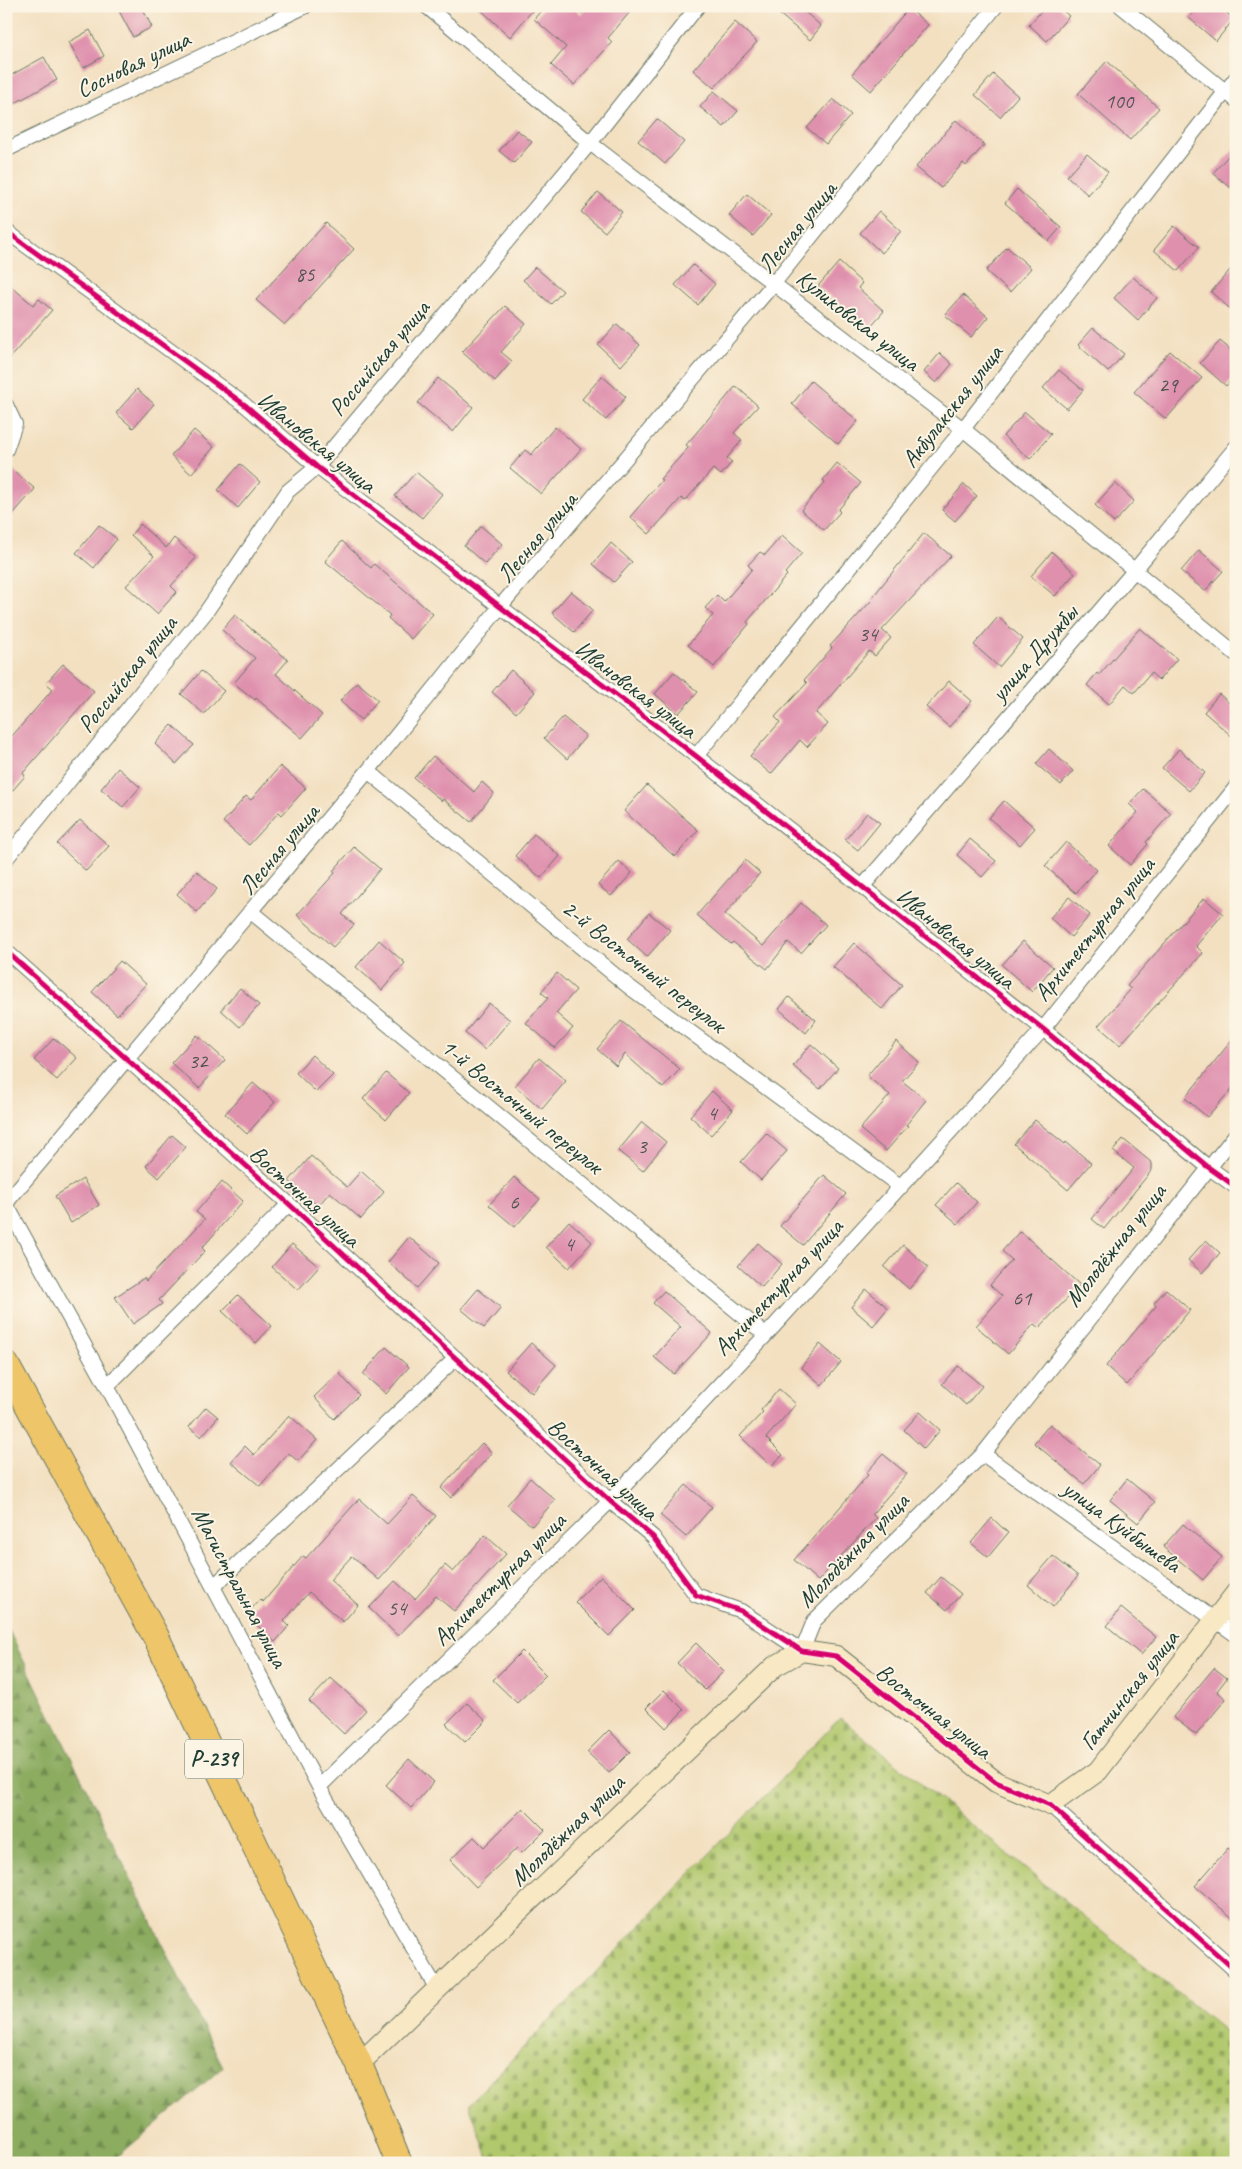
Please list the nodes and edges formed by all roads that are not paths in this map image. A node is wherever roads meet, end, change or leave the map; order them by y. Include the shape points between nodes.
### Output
1 (304, 6) edge
2 (426, 6) edge
3 (698, 6) edge
4 (996, 6) edge
5 (1120, 6) edge
6 (1236, 78) edge
7 (1230, 95) edge
8 (590, 143) junction
9 (6, 150) edge
10 (6, 231) edge
11 (774, 283) junction
12 (6, 406) edge
13 (963, 429) junction
14 (1236, 447) edge
15 (6, 450) edge
16 (317, 467) junction
17 (1134, 571) junction
18 (500, 608) junction
19 (1236, 654) edge
20 (696, 756) junction
21 (368, 771) junction
22 (1236, 787) edge
23 (6, 859) edge
24 (863, 886) junction
25 (250, 911) junction
26 (6, 951) edge
27 (1043, 1030) junction
28 (128, 1061) junction
29 (1236, 1134) edge
30 (1208, 1167) junction
31 (901, 1187) junction
32 (1236, 1187) edge
33 (6, 1204) edge
34 (289, 1204) junction
35 (766, 1335) junction
36 (456, 1358) junction
37 (6, 1365) edge
38 (107, 1386) junction
39 (983, 1454) junction
40 (610, 1501) junction
41 (214, 1586) junction
42 (1236, 1593) edge
43 (1214, 1620) junction
44 (1236, 1634) edge
45 (802, 1651) junction
46 (320, 1787) junction
47 (1050, 1806) junction
48 (1236, 1971) edge
49 (437, 1989) junction
50 (359, 2064) junction
51 (399, 2163) edge

1 - 9 street, Сосновая улица
2 - 8 street, Куликовская улица
3 - 8 street, Российская улица
4 - 11 street, Лесная улица
5 - 7 street
6 - 7 street, Акбулакская улица
7 - 13 street, Акбулакская улица
8 - 11 street, Куликовская улица
8 - 16 street, Российская улица
10 - 16 street, Ивановская улица via 245,405
11 - 13 street, Куликовская улица
11 - 18 street, Лесная улица
12 - 15 street via 15,424
13 - 17 street, Куликовская улица
13 - 20 street, Акбулакская улица
14 - 17 street, улица Дружбы
16 - 18 street, Ивановская улица
16 - 23 street, Российская улица via 288,491 206,612
17 - 19 street, Куликовская улица
17 - 24 street, улица Дружбы
18 - 20 street, Ивановская улица
18 - 21 street, Лесная улица
20 - 24 street, Ивановская улица
21 - 25 street, Лесная улица
21 - 31 street, 2-й Восточный переулок via 628,986
22 - 27 street, Архитектурная улица
24 - 27 street, Ивановская улица
25 - 28 street, Лесная улица
25 - 35 street, 1-й Восточный переулок
26 - 28 street, Восточная улица
27 - 30 street, Ивановская улица
27 - 31 street, Архитектурная улица
28 - 33 street, Лесная улица
28 - 34 street, Восточная улица
29 - 30 street, Молодёжная улица
30 - 32 street, Ивановская улица
30 - 39 street, Молодёжная улица
31 - 35 street, Архитектурная улица
33 - 38 street, Магистральная улица
34 - 36 street, Восточная улица
34 - 38 street
35 - 40 street, Архитектурная улица
36 - 40 street, Восточная улица
36 - 41 street
37 - 50 highway, Р-239 via 156,1637
38 - 41 street, Магистральная улица
39 - 43 street, улица Куйбышева
39 - 45 street, Молодёжная улица via 814,1621
40 - 45 street, Восточная улица via 653,1537 696,1595 741,1611
40 - 46 street, Архитектурная улица
41 - 46 street, Магистральная улица
42 - 43 street, Гатчинская улица
43 - 44 street, улица Куйбышева
43 - 47 street, Гатчинская улица via 1098,1771
45 - 47 street, Восточная улица via 836,1656 996,1782
45 - 49 street, Молодёжная улица via 775,1666
46 - 49 street, Магистральная улица
47 - 48 street, Восточная улица
49 - 50 street, Молодёжная улица
50 - 51 highway, Р-239

